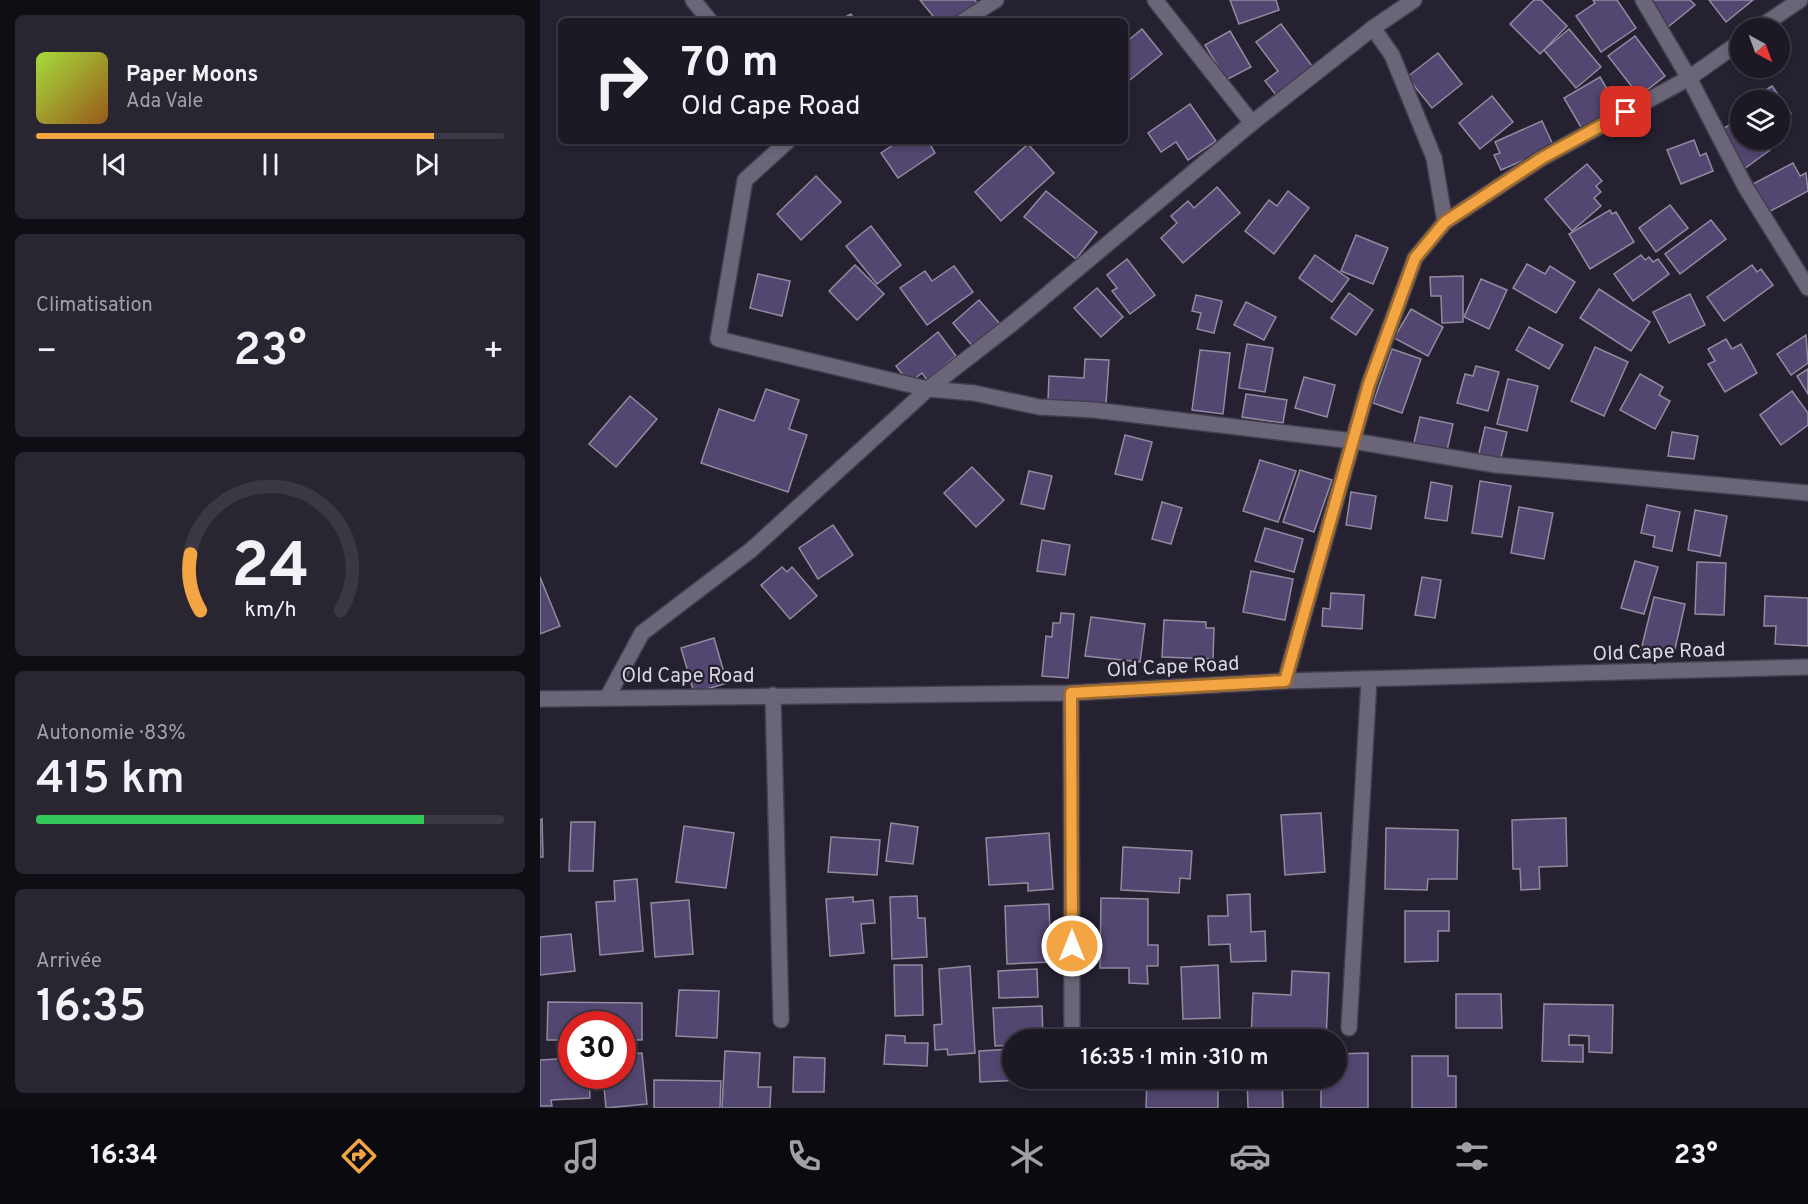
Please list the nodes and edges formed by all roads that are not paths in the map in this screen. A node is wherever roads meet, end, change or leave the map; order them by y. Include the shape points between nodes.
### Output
1 (693, 0) edge
2 (996, 0) edge
3 (1155, 0) edge
4 (1414, 0) edge
5 (1643, 0) edge
6 (1800, 0) edge
7 (708, 18) edge
8 (968, 18) edge
9 (1774, 18) edge
10 (1373, 28) junction
11 (1730, 49) edge
12 (1689, 78) junction
13 (1252, 123) junction
14 (785, 144) edge
15 (1445, 222) junction
16 (1808, 288) edge
17 (928, 389) junction
18 (1353, 441) junction
19 (1808, 493) edge
20 (1808, 667) edge
21 (1369, 680) junction
22 (1285, 681) junction
23 (1071, 693) junction
24 (773, 695) junction
25 (608, 696) junction
26 (540, 699) edge
27 (781, 1020) dead end
28 (1349, 1028) dead end
29 (1072, 1029) edge

1 - 7 street
2 - 8 street
3 - 13 street
4 - 10 street
5 - 12 street
6 - 9 street
10 - 13 street
10 - 15 street via 1392,56 1434,158
11 - 12 street
12 - 15 street via 1542,158
12 - 16 street via 1746,188
13 - 17 street
14 - 17 street via 744,180 718,339
15 - 18 street via 1415,258 1369,384
17 - 18 street via 974,393 1039,408 1094,410
17 - 25 street via 751,550 642,633
18 - 19 street via 1496,465
18 - 22 street
20 - 21 street, Old Cape Road
21 - 22 street, Old Cape Road
21 - 28 street
22 - 23 street, Old Cape Road
23 - 24 street, Old Cape Road
23 - 29 street
24 - 25 street, Old Cape Road
24 - 27 street
25 - 26 street, Old Cape Road

